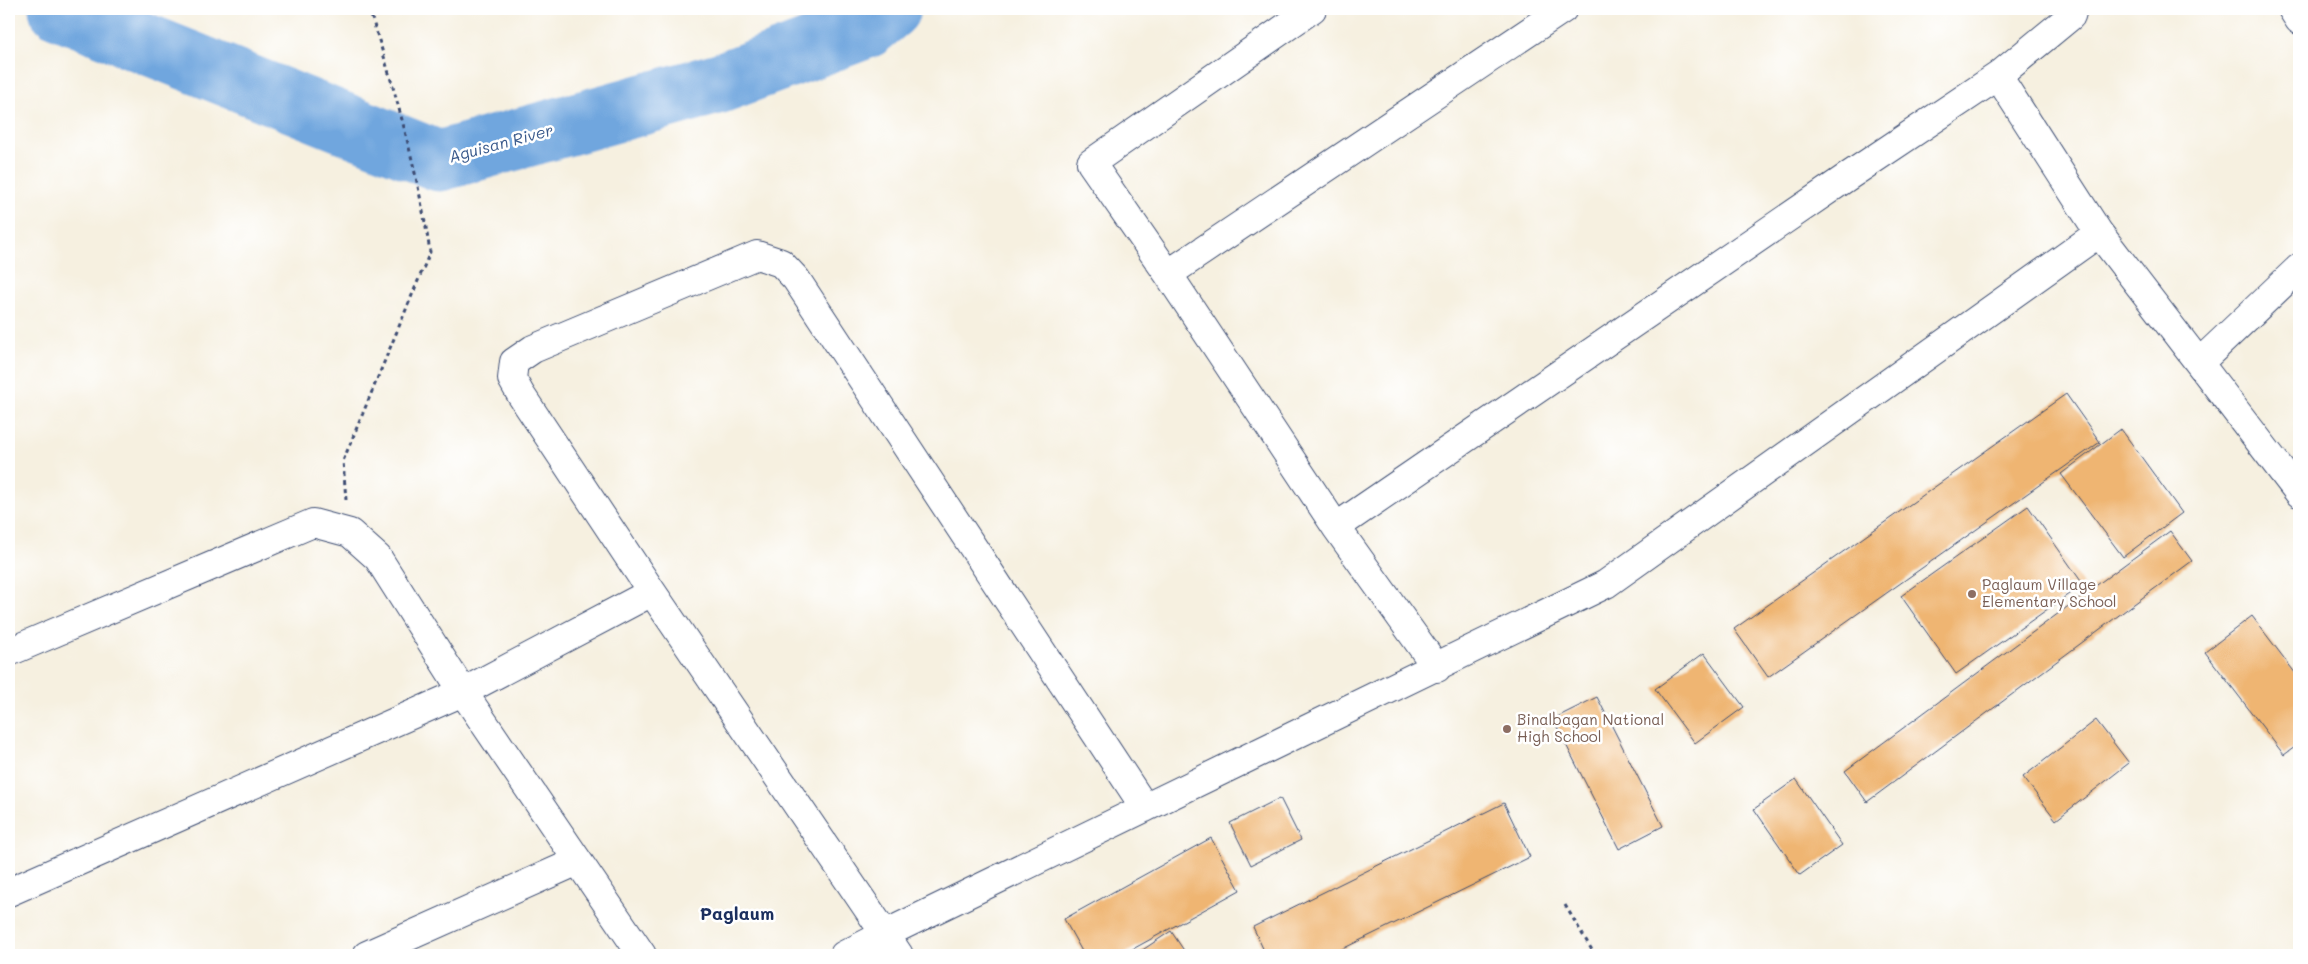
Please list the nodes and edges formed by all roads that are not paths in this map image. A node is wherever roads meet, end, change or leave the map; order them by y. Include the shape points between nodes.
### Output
1 (1312, 9) edge
2 (1562, 9) edge
3 (2073, 9) edge
4 (2292, 9) edge
5 (2299, 20) edge
6 (1998, 76) junction
7 (2099, 233) junction
8 (2299, 268) edge
9 (1168, 274) junction
10 (2199, 363) junction
11 (2299, 493) edge
12 (1336, 527) junction
13 (652, 592) junction
14 (9, 652) edge
15 (1437, 668) junction
16 (463, 692) junction
17 (1145, 808) junction
18 (578, 861) junction
19 (9, 892) edge
20 (892, 945) edge
21 (367, 955) edge
22 (642, 955) edge
23 (844, 955) edge

1 - 9 street via 1091,163
2 - 9 street
3 - 6 street via 2071,16
4 - 5 street
6 - 7 street
6 - 12 street
7 - 10 street
7 - 15 street via 1606,584
8 - 10 street
9 - 12 street
10 - 11 street
12 - 15 street
13 - 16 street
13 - 17 street via 521,395 512,380 514,362 533,349 757,255 781,263 796,279
13 - 20 street
14 - 16 street via 313,523 350,533 378,558
15 - 17 street
16 - 18 street
16 - 19 street
17 - 20 street
18 - 21 street
18 - 22 street
20 - 23 street

